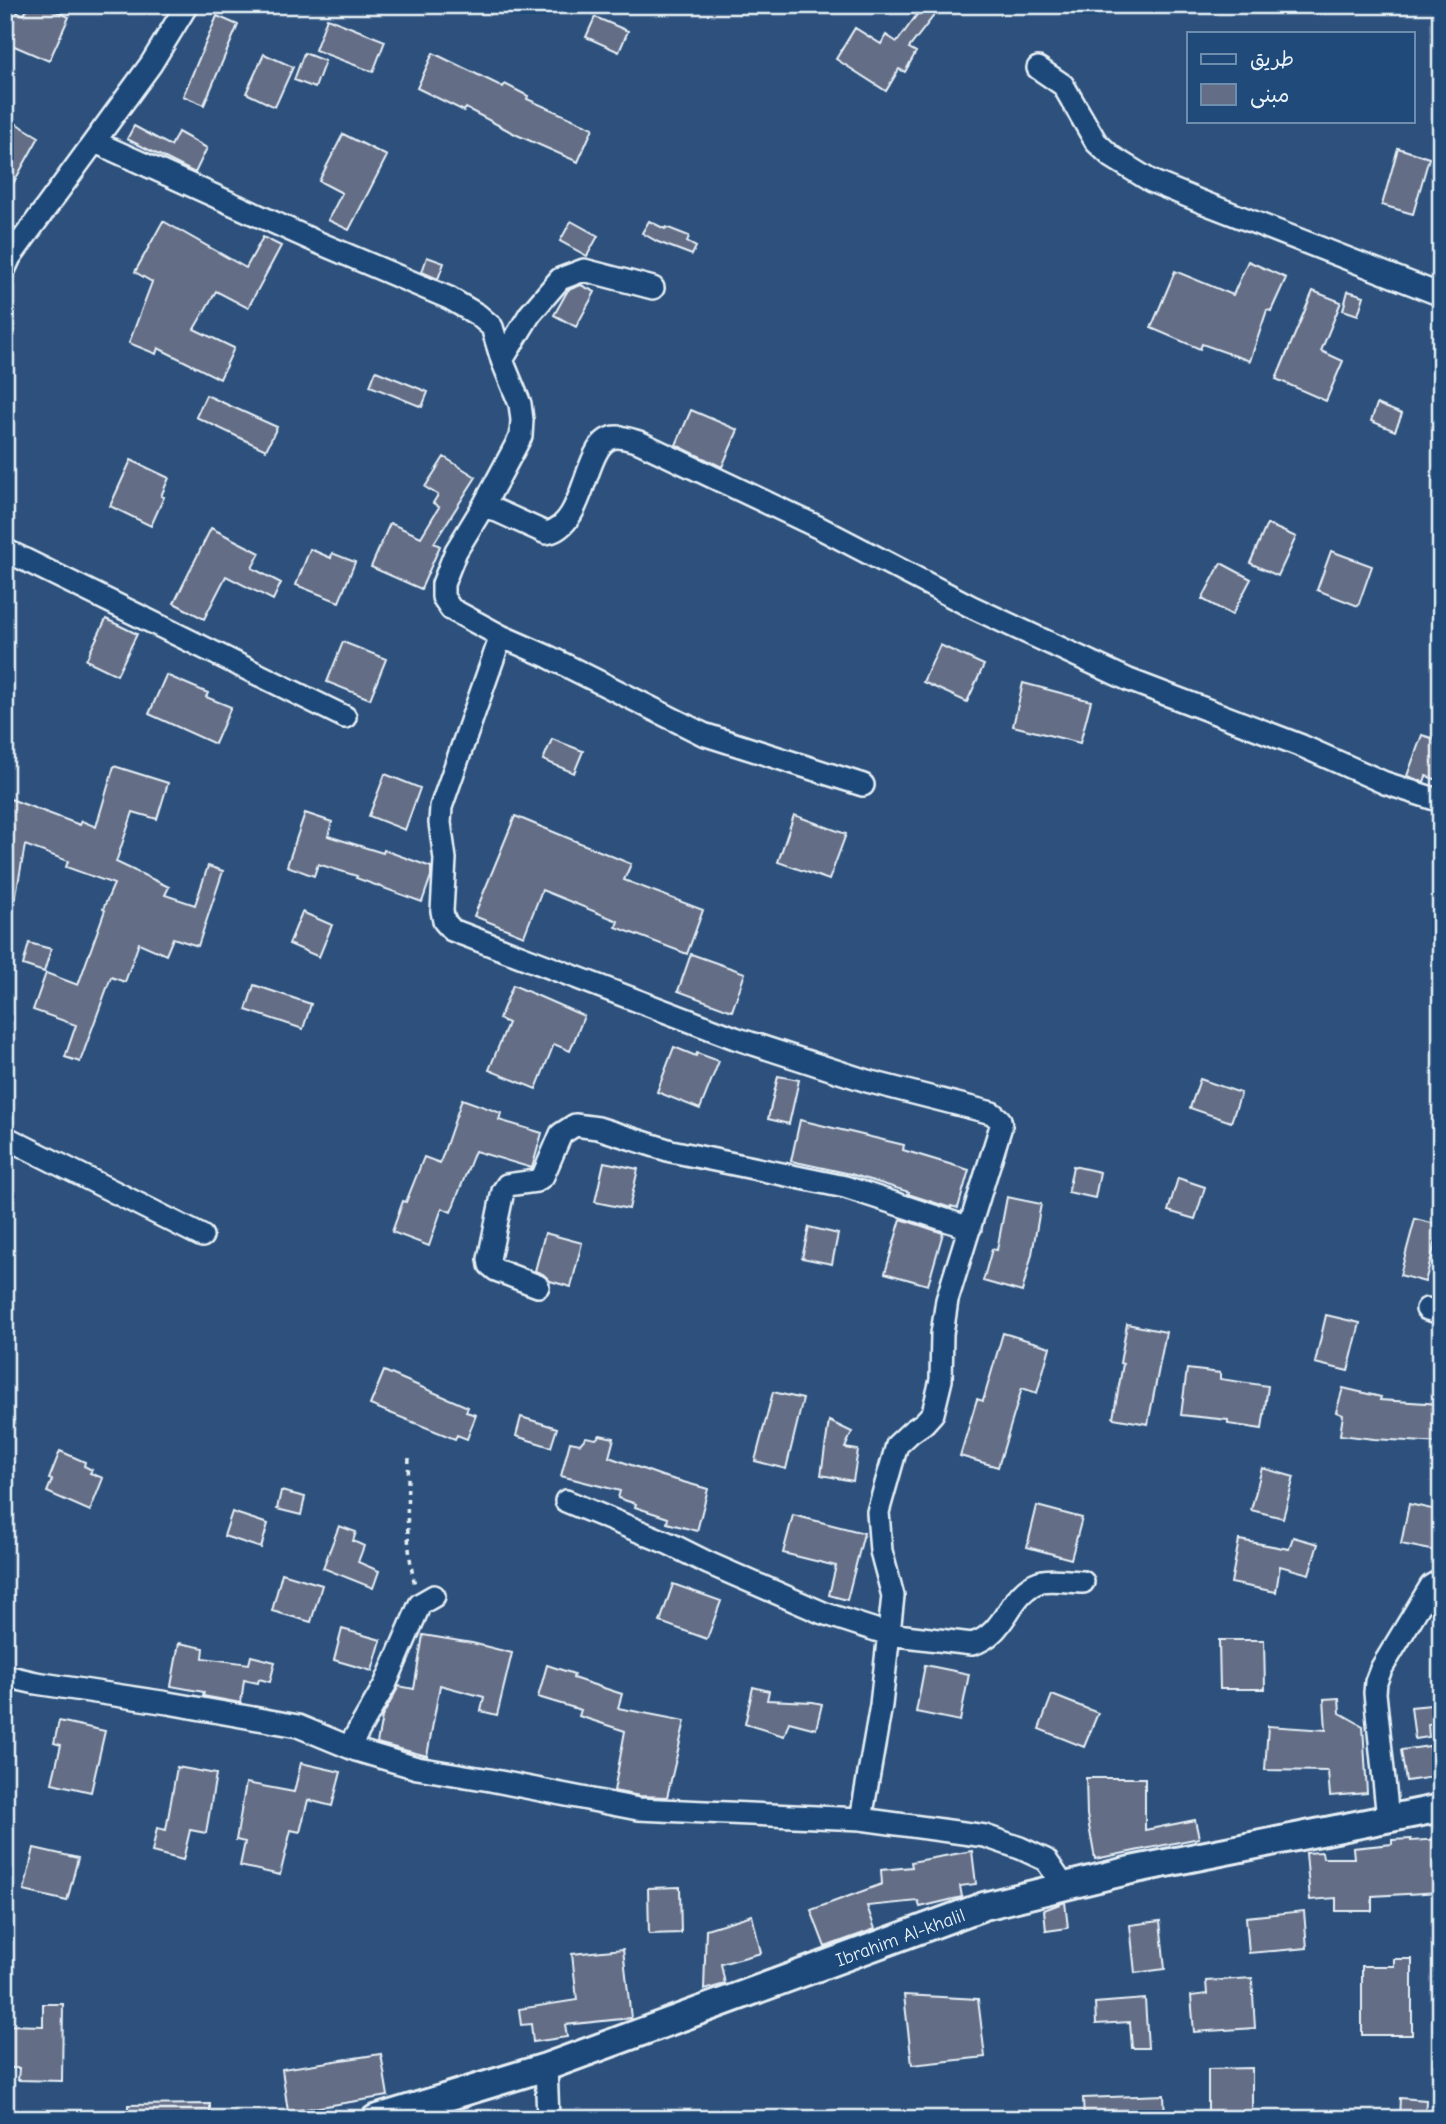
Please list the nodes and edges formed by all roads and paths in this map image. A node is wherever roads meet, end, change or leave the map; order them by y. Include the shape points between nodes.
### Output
1 (187, 5) edge
2 (1038, 68) dead end
3 (95, 142) junction
4 (5, 268) edge
5 (653, 288) dead end
6 (1441, 295) edge
7 (502, 360) junction
8 (484, 505) junction
9 (5, 550) edge
10 (501, 636) junction
11 (345, 717) dead end
12 (863, 785) dead end
13 (1441, 801) edge
14 (5, 1137) edge
15 (970, 1228) junction
16 (202, 1236) dead end
17 (538, 1286) dead end
18 (410, 1458) dead end
19 (566, 1501) dead end
20 (1441, 1580) edge
21 (1083, 1582) dead end
22 (427, 1600) joint
23 (888, 1634) junction
24 (5, 1676) edge
25 (349, 1747) junction
26 (1441, 1808) edge
27 (861, 1819) junction
28 (1388, 1819) junction
29 (1063, 1885) junction
30 (545, 2067) junction
31 (375, 2119) edge
32 (548, 2119) edge

1 - 3 street
2 - 6 street via 1063,85 1096,142 1112,158 1151,181
3 - 4 street
3 - 7 street via 449,298 492,327
5 - 7 street via 584,270 560,279 530,314
7 - 8 street via 520,404 521,436
8 - 10 street via 456,551 443,584 443,597 451,609
8 - 13 street via 546,533 555,531 564,525 605,440 616,437 639,442 1129,680
9 - 11 street
10 - 12 street via 703,734
10 - 15 street via 441,807 444,921 452,930 735,1038 867,1081 992,1113 1001,1126
14 - 16 street
15 - 17 street via 845,1187 671,1151 575,1125 561,1135 543,1176 507,1185 503,1191 490,1265
15 - 23 street via 947,1300 941,1380 933,1413 897,1445 878,1512 881,1551 892,1595
18 - 22 path via 411,1568
19 - 23 street via 823,1613
20 - 28 street via 1431,1586 1376,1682
21 - 23 street via 1040,1581 1023,1592 998,1628 972,1644
22 - 25 street
23 - 27 street
24 - 25 street via 298,1726
25 - 27 street via 417,1768 638,1809
26 - 28 street, Ibrahim Al-khalil
27 - 29 street via 985,1836 1046,1860
28 - 29 street, Ibrahim Al-khalil
29 - 30 street, Ibrahim Al-khalil via 984,1906
30 - 31 street, Ibrahim Al-khalil
30 - 32 street

